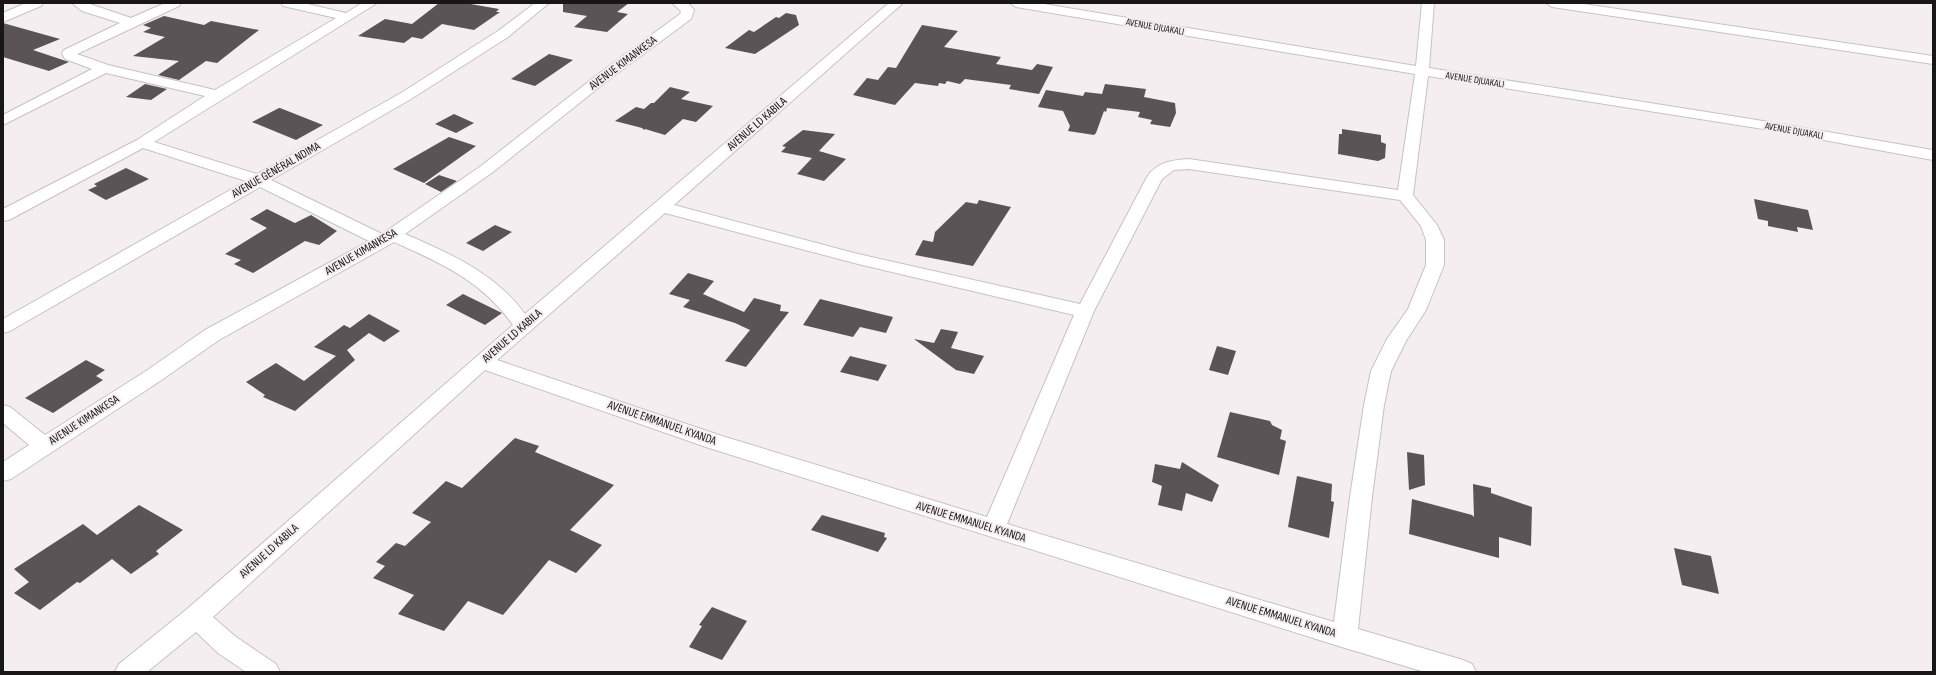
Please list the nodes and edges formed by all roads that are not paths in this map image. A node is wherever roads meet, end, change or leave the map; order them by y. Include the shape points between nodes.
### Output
1 (37, 3) edge
2 (78, 3) edge
3 (175, 3) edge
4 (287, 3) edge
5 (371, 3) edge
6 (543, 3) edge
7 (678, 3) edge
8 (897, 3) edge
9 (1016, 3) edge
10 (1428, 3) edge
11 (1552, 3) edge
12 (347, 17) junction
13 (3, 18) edge
14 (132, 24) junction
15 (1933, 60) edge
16 (104, 68) junction
17 (1422, 71) junction
18 (217, 95) junction
19 (3, 121) edge
20 (142, 143) junction
21 (1933, 155) edge
22 (259, 180) junction
23 (1405, 196) junction
24 (662, 206) junction
25 (3, 216) edge
26 (388, 238) junction
27 (1085, 311) junction
28 (524, 326) junction
29 (3, 327) edge
30 (482, 362) junction
31 (3, 412) edge
32 (44, 446) junction
33 (3, 473) edge
34 (993, 528) junction
35 (196, 617) junction
36 (1346, 637) junction
37 (1454, 671) edge
38 (128, 672) edge
39 (267, 672) edge

1 - 13 street
2 - 14 street
3 - 14 street
4 - 12 street
5 - 12 street
6 - 22 street, AVENUE GÉNÉRAL NDIMA via 503,34 406,96
7 - 26 street, AVENUE KIMANKESA via 688,10 686,16 602,78 487,169
8 - 24 street, AVENUE LD KABILA
9 - 17 street, AVENUE DJUAKALI
10 - 17 street
11 - 15 street
12 - 18 street
14 - 16 street via 69,53 76,59
16 - 18 street
16 - 19 street
17 - 21 street, AVENUE DJUAKALI via 1757,124
17 - 23 street
18 - 20 street
20 - 22 street
20 - 25 street
22 - 26 street
22 - 29 street, AVENUE GÉNÉRAL NDIMA
23 - 27 street via 1189,164 1170,165 1161,169 1155,177
23 - 36 street via 1429,225 1434,240 1435,265 1417,310 1397,339 1381,371 1362,489
24 - 27 street via 858,259
24 - 28 street, AVENUE LD KABILA
26 - 28 street via 464,269 498,294
26 - 32 street, AVENUE KIMANKESA via 212,335
27 - 34 street
28 - 30 street, AVENUE LD KABILA
30 - 34 street, AVENUE EMMANUEL KYANDA via 716,442
30 - 35 street, AVENUE LD KABILA
31 - 32 street
32 - 33 street, AVENUE KIMANKESA
34 - 36 street, AVENUE EMMANUEL KYANDA
35 - 38 street, AVENUE LD KABILA
35 - 39 street via 227,645
36 - 37 street, AVENUE EMMANUEL KYANDA

